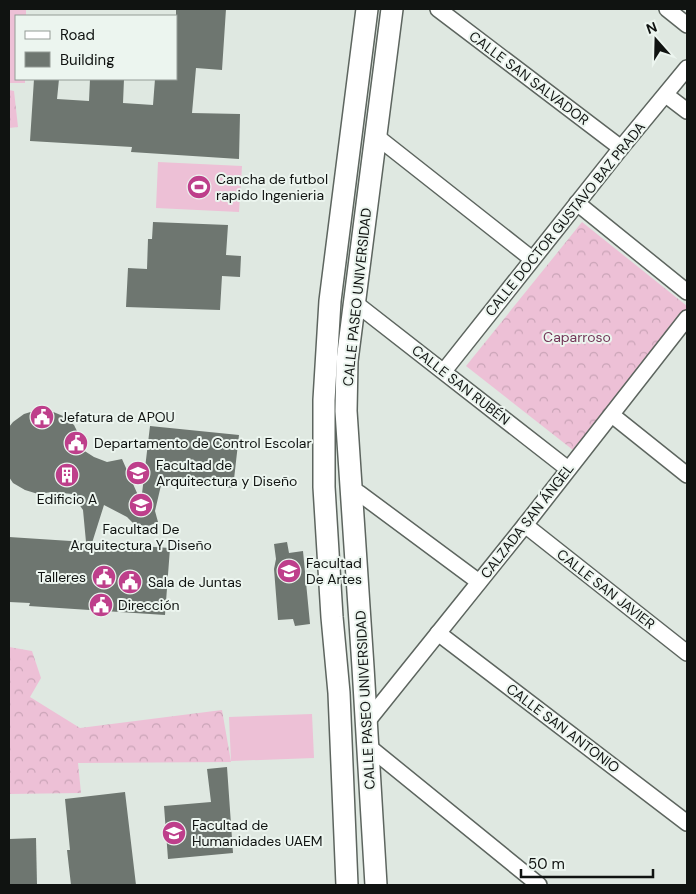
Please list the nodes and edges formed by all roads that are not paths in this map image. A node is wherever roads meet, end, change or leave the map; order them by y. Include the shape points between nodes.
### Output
1 (367, 9) edge
2 (392, 9) edge
3 (438, 9) edge
4 (667, 9) edge
5 (687, 25) edge
6 (687, 68) edge
7 (666, 95) junction
8 (687, 111) edge
9 (376, 136) junction
10 (621, 148) junction
11 (577, 203) junction
12 (532, 259) junction
13 (687, 292) edge
14 (354, 302) junction
15 (687, 318) edge
16 (444, 371) junction
17 (612, 415) junction
18 (568, 469) junction
19 (687, 475) edge
20 (359, 493) dead end
21 (525, 525) junction
22 (479, 582) junction
23 (438, 633) junction
24 (687, 653) edge
25 (366, 723) junction
26 (368, 746) junction
27 (687, 823) edge
28 (372, 827) junction
29 (345, 831) junction
30 (376, 882) edge
31 (347, 883) edge
32 (539, 885) edge

1 - 29 street, CALLE PASEO UNIVERSIDAD via 330,301 324,400 324,487
2 - 9 street, CALLE PASEO UNIVERSIDAD
3 - 10 street, CALLE SAN SALVADOR
4 - 5 street
6 - 7 street, CALLE DOCTOR GUSTAVO BAZ PRADA
7 - 8 street
7 - 10 street, CALLE DOCTOR GUSTAVO BAZ PRADA
9 - 12 street
9 - 14 street, CALLE PASEO UNIVERSIDAD
10 - 11 street, CALLE DOCTOR GUSTAVO BAZ PRADA
11 - 12 street, CALLE DOCTOR GUSTAVO BAZ PRADA
11 - 13 street
12 - 16 street, CALLE DOCTOR GUSTAVO BAZ PRADA
14 - 16 street, CALLE SAN RUBÉN
14 - 25 street, CALLE PASEO UNIVERSIDAD via 347,361 346,411
15 - 17 street, CALZADA SAN ÁNGEL
16 - 18 street, CALLE SAN RUBÉN
17 - 18 street, CALZADA SAN ÁNGEL
17 - 19 street
18 - 21 street, CALZADA SAN ÁNGEL
20 - 22 street
21 - 22 street, CALZADA SAN ÁNGEL
21 - 24 street, CALLE SAN JAVIER
22 - 23 street, CALZADA SAN ÁNGEL
23 - 25 street, CALZADA SAN ÁNGEL
23 - 27 street, CALLE SAN ANTONIO
25 - 26 street, CALLE PASEO UNIVERSIDAD
26 - 28 street, CALLE PASEO UNIVERSIDAD
26 - 32 street
28 - 29 street via 360,833
28 - 30 street, CALLE PASEO UNIVERSIDAD
29 - 31 street, CALLE PASEO UNIVERSIDAD
30 - 31 street via 364,872 352,875

